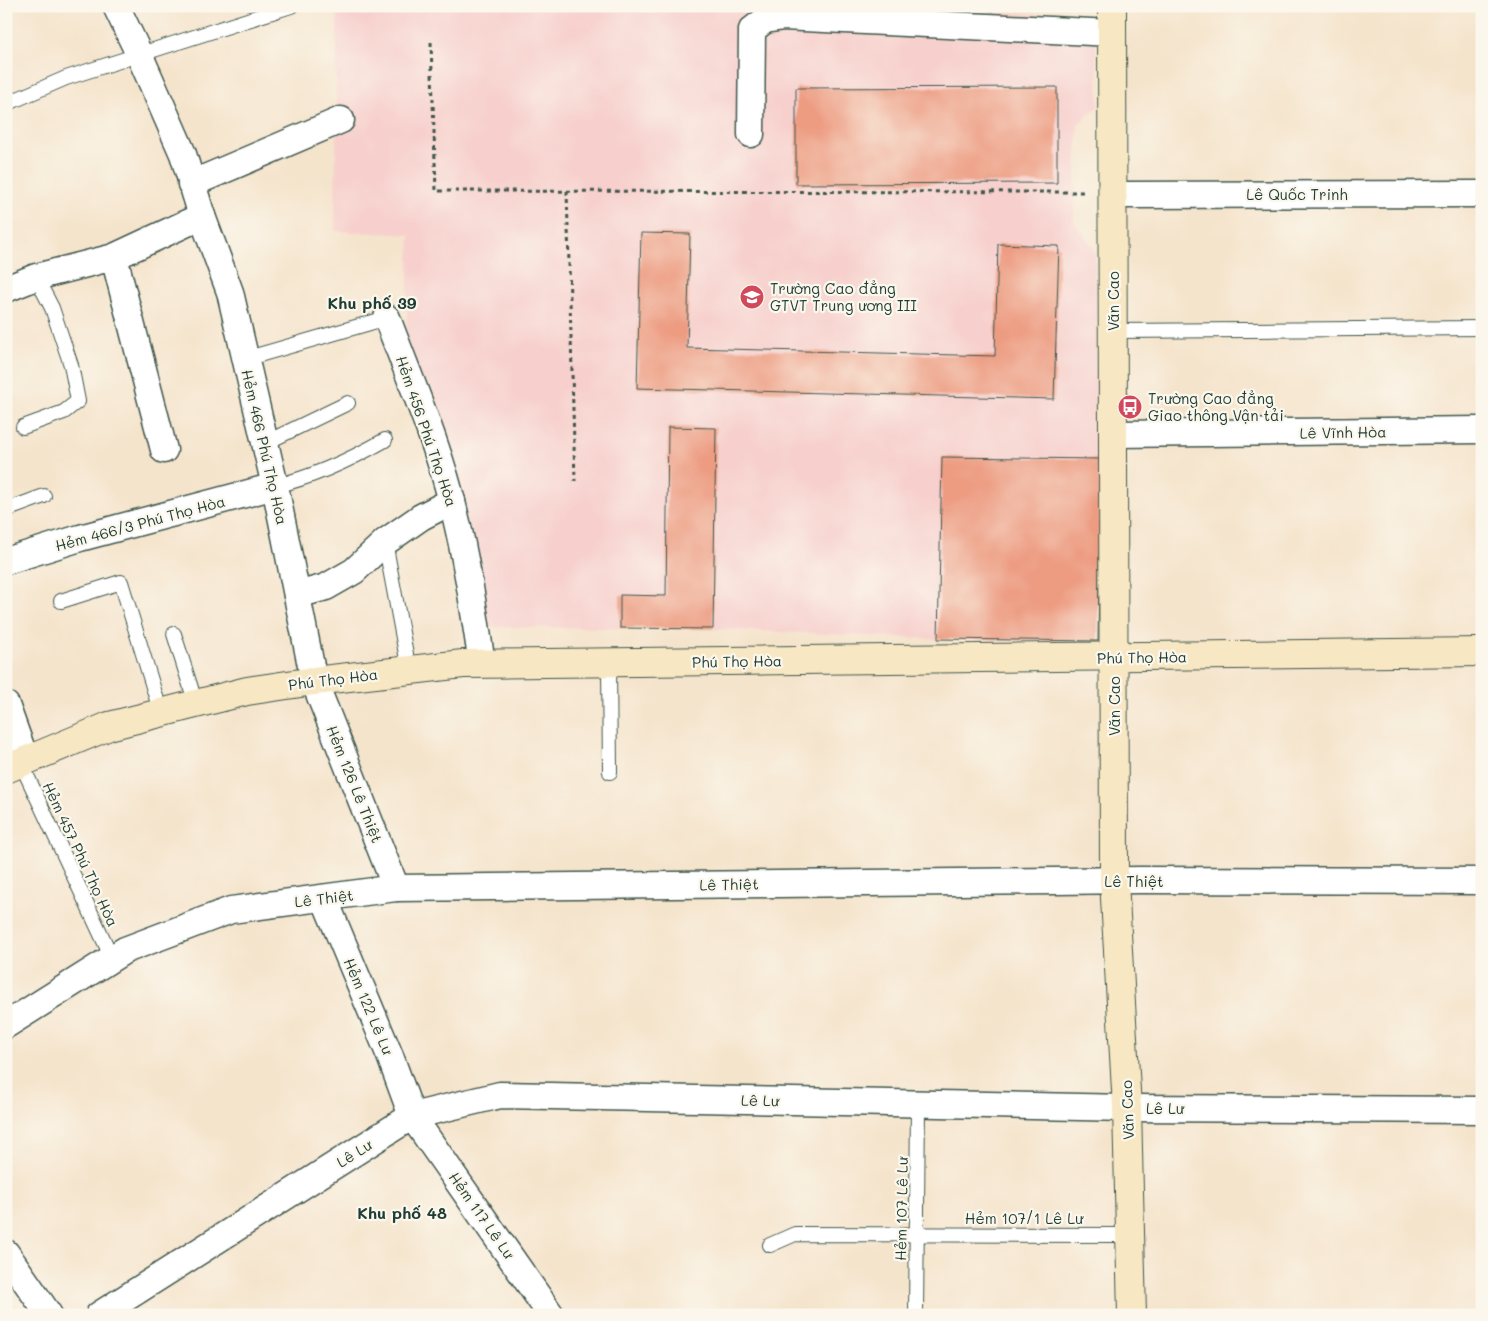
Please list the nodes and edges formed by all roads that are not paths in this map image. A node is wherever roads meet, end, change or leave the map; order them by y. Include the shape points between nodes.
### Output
1 (116, 6) edge
2 (291, 6) edge
3 (1112, 6) edge
4 (1112, 33) junction
5 (140, 56) junction
6 (6, 104) edge
7 (340, 120) dead end
8 (751, 134) dead end
9 (191, 184) junction
10 (1113, 192) junction
11 (1482, 194) edge
12 (202, 216) junction
13 (114, 257) junction
14 (36, 277) junction
15 (6, 289) edge
16 (387, 318) joint
17 (1482, 328) edge
18 (1114, 331) junction
19 (246, 359) junction
20 (348, 403) dead end
21 (23, 427) dead end
22 (1482, 430) edge
23 (1114, 434) junction
24 (385, 440) dead end
25 (265, 443) junction
26 (164, 450) dead end
27 (275, 486) junction
28 (44, 496) dead end
29 (452, 501) junction
30 (6, 510) edge
31 (385, 542) junction
32 (6, 561) edge
33 (297, 595) junction
34 (61, 601) dead end
35 (174, 634) dead end
36 (1482, 652) edge
37 (1114, 658) junction
38 (608, 663) junction
39 (482, 664) junction
40 (409, 670) junction
41 (314, 681) junction
42 (196, 704) junction
43 (6, 705) edge
44 (161, 713) junction
45 (18, 765) edge
46 (610, 772) dead end
47 (1114, 881) junction
48 (1482, 881) edge
49 (396, 888) junction
50 (324, 898) junction
51 (112, 958) junction
52 (6, 1025) edge
53 (918, 1104) junction
54 (1127, 1108) junction
55 (1482, 1110) edge
56 (412, 1116) junction
57 (917, 1234) junction
58 (1130, 1235) junction
59 (770, 1245) dead end
60 (6, 1254) edge
61 (49, 1315) edge
62 (99, 1315) edge
63 (551, 1315) edge
64 (916, 1315) edge
65 (1132, 1315) edge

1 - 5 street, Hẻm 466 Phú Thọ Hòa
2 - 5 lane
3 - 4 street, Văn Cao
4 - 8 street via 783,17 765,20 752,30
4 - 10 street, Văn Cao
5 - 6 lane via 66,78
5 - 9 street, Hẻm 466 Phú Thọ Hòa via 183,154
7 - 9 street
9 - 12 street, Hẻm 466 Phú Thọ Hòa
10 - 11 street, Lê Quốc Trinh via 1125,195
10 - 18 street, Văn Cao
12 - 13 street
12 - 19 street, Hẻm 466 Phú Thọ Hòa via 230,292
13 - 14 street
13 - 26 street
14 - 15 street
14 - 21 lane via 52,308 71,365 78,401 64,412
16 - 19 lane
16 - 29 street, Hẻm 456 Phú Thọ Hòa
17 - 18 lane
18 - 23 street, Văn Cao
19 - 25 street, Hẻm 466 Phú Thọ Hòa
20 - 25 lane
22 - 23 street, Lê Vĩnh Hòa
23 - 37 street, Văn Cao
24 - 27 lane via 348,461
25 - 27 street, Hẻm 466 Phú Thọ Hòa
27 - 32 street, Hẻm 466/3 Phú Thọ Hòa
27 - 33 street, Hẻm 466 Phú Thọ Hòa
28 - 30 lane
29 - 31 street via 421,517
29 - 39 street, Hẻm 456 Phú Thọ Hòa via 469,578
31 - 33 street via 354,571 326,587
31 - 40 lane
33 - 41 street, Hẻm 466 Phú Thọ Hòa
34 - 44 lane via 121,582
35 - 42 lane
36 - 37 street, Phú Thọ Hòa
37 - 38 street, Phú Thọ Hòa
37 - 47 street, Văn Cao
38 - 39 street, Phú Thọ Hòa
38 - 46 lane
39 - 40 street, Phú Thọ Hòa
40 - 41 street, Phú Thọ Hòa
41 - 42 street, Phú Thọ Hòa via 248,691
41 - 49 street, Hẻm 126 Lê Thiệt
42 - 44 street, Phú Thọ Hòa
43 - 45 street
44 - 45 street, Phú Thọ Hòa via 109,726
45 - 51 lane, Hẻm 457 Phú Thọ Hòa
47 - 48 street, Lê Thiệt
47 - 49 street, Lê Thiệt
47 - 54 street, Văn Cao
49 - 50 street, Lê Thiệt
50 - 51 street, Lê Thiệt via 231,910 125,950
50 - 56 street, Hẻm 122 Lê Lư
51 - 52 street, Lê Thiệt
53 - 54 street, Lê Lư
53 - 56 street, Lê Lư via 500,1095
53 - 57 lane, Hẻm 107 Lê Lư
54 - 55 street, Lê Lư
54 - 58 street, Văn Cao
56 - 62 street, Lê Lư
56 - 63 street, Hẻm 117 Lê Lư
57 - 58 lane, Hẻm 107/1 Lê Lư
57 - 59 lane, Hẻm 107/1 Lê Lư via 795,1234
57 - 64 lane, Hẻm 107 Lê Lư
58 - 65 street, Văn Cao
60 - 61 street

